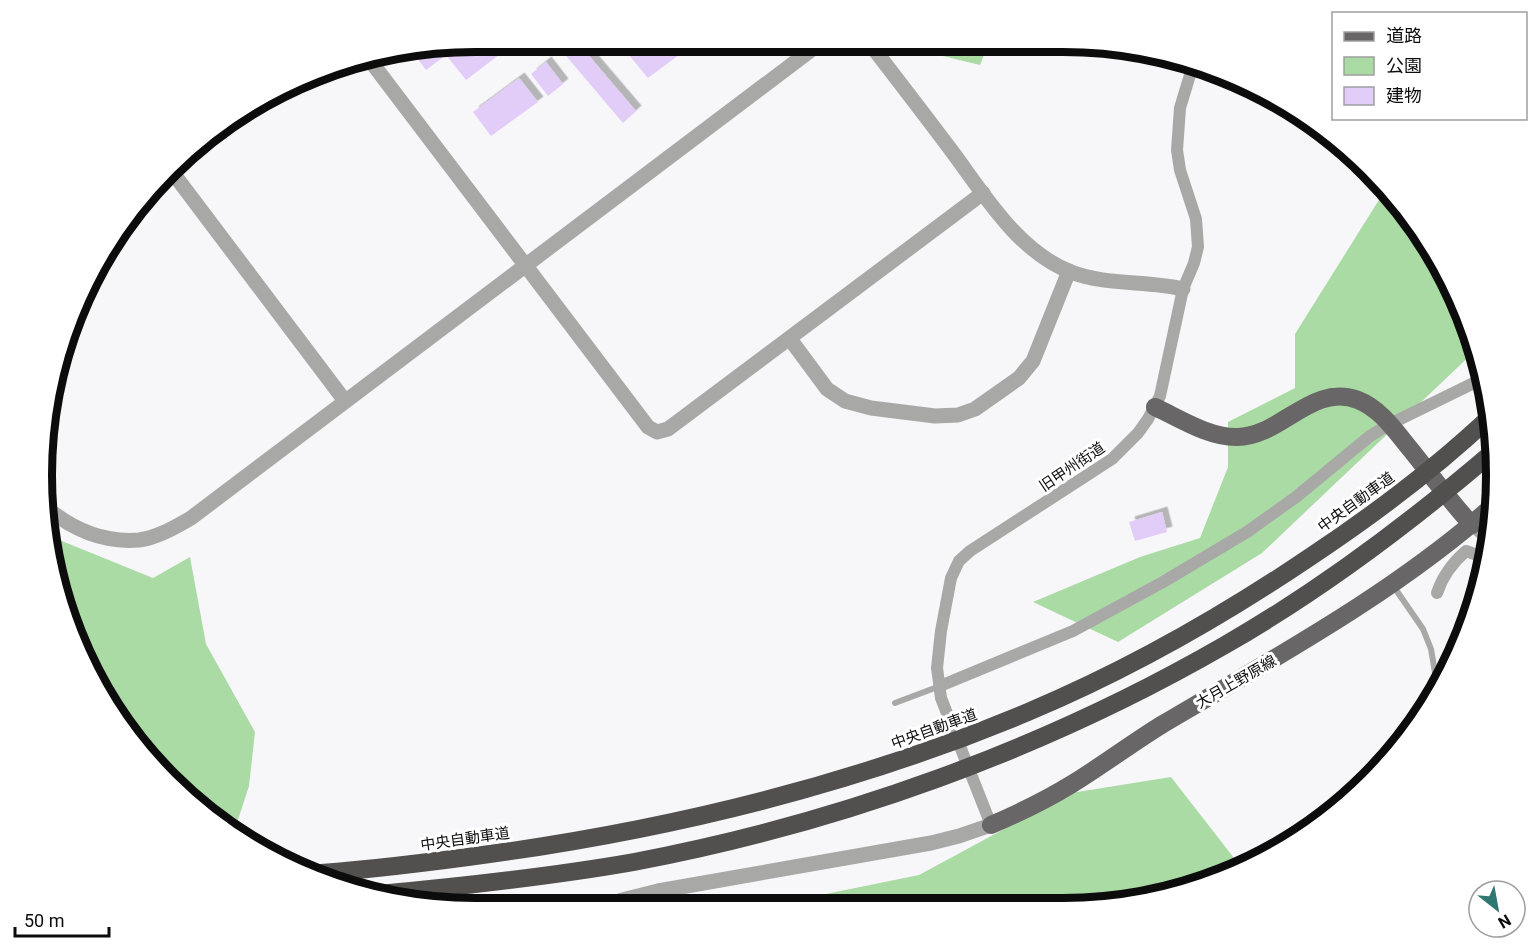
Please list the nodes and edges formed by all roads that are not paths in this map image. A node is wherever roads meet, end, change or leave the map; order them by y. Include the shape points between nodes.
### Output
1 (808, 52) edge
2 (876, 52) edge
3 (373, 65) edge
4 (1191, 72) edge
5 (176, 176) edge
6 (983, 193) junction
7 (525, 264) junction
8 (1069, 272) junction
9 (1183, 289) junction
10 (790, 339) junction
11 (1476, 382) edge
12 (345, 401) junction
13 (1155, 407) junction
14 (1483, 422) edge
15 (1390, 424) junction
16 (1486, 458) edge
17 (1485, 510) edge
18 (54, 513) edge
19 (1469, 521) junction
20 (1482, 534) edge
21 (1478, 555) edge
22 (1392, 584) junction
23 (1437, 593) dead end
24 (1436, 676) edge
25 (941, 692) junction
26 (895, 703) dead end
27 (991, 825) junction
28 (328, 872) edge
29 (402, 892) edge
30 (630, 898) edge

1 - 7 street
2 - 6 street
3 - 7 street
4 - 9 street, 旧甲州街道 via 1180,108 1178,150 1198,234 1194,264
5 - 12 street
6 - 8 street via 1025,243
6 - 10 street
7 - 10 street via 648,427 657,432 668,429
7 - 12 street
8 - 9 street via 1094,279
8 - 10 street via 1033,361 1019,378 975,409 958,415 935,416 845,401 827,389
9 - 13 street, 旧甲州街道
11 - 15 street
12 - 18 street via 191,518 167,531 140,540 98,537 74,528
13 - 15 main road via 1211,432 1235,437 1260,433 1328,398 1359,400
13 - 25 street, 旧甲州街道 via 1138,433 1112,459 970,550 959,561 951,578 943,621 937,668
14 - 28 highway, 中央自動車道 via 1371,515 1221,615 1098,680 967,737 828,783 630,832
15 - 19 main road
15 - 25 street via 1247,532 1073,631
16 - 29 highway via 1382,541 1227,644 1109,707 976,764 841,810 704,847 561,874
17 - 19 main road, 大月上野原線
19 - 20 street
19 - 22 main road, 大月上野原線 via 1437,553
21 - 23 street via 1466,551 1442,579
22 - 24 lane via 1423,629
22 - 27 main road, 大月上野原線 via 1292,649 1138,739 1073,784
25 - 26 lane
25 - 27 street, 旧甲州街道
27 - 30 street via 932,843

